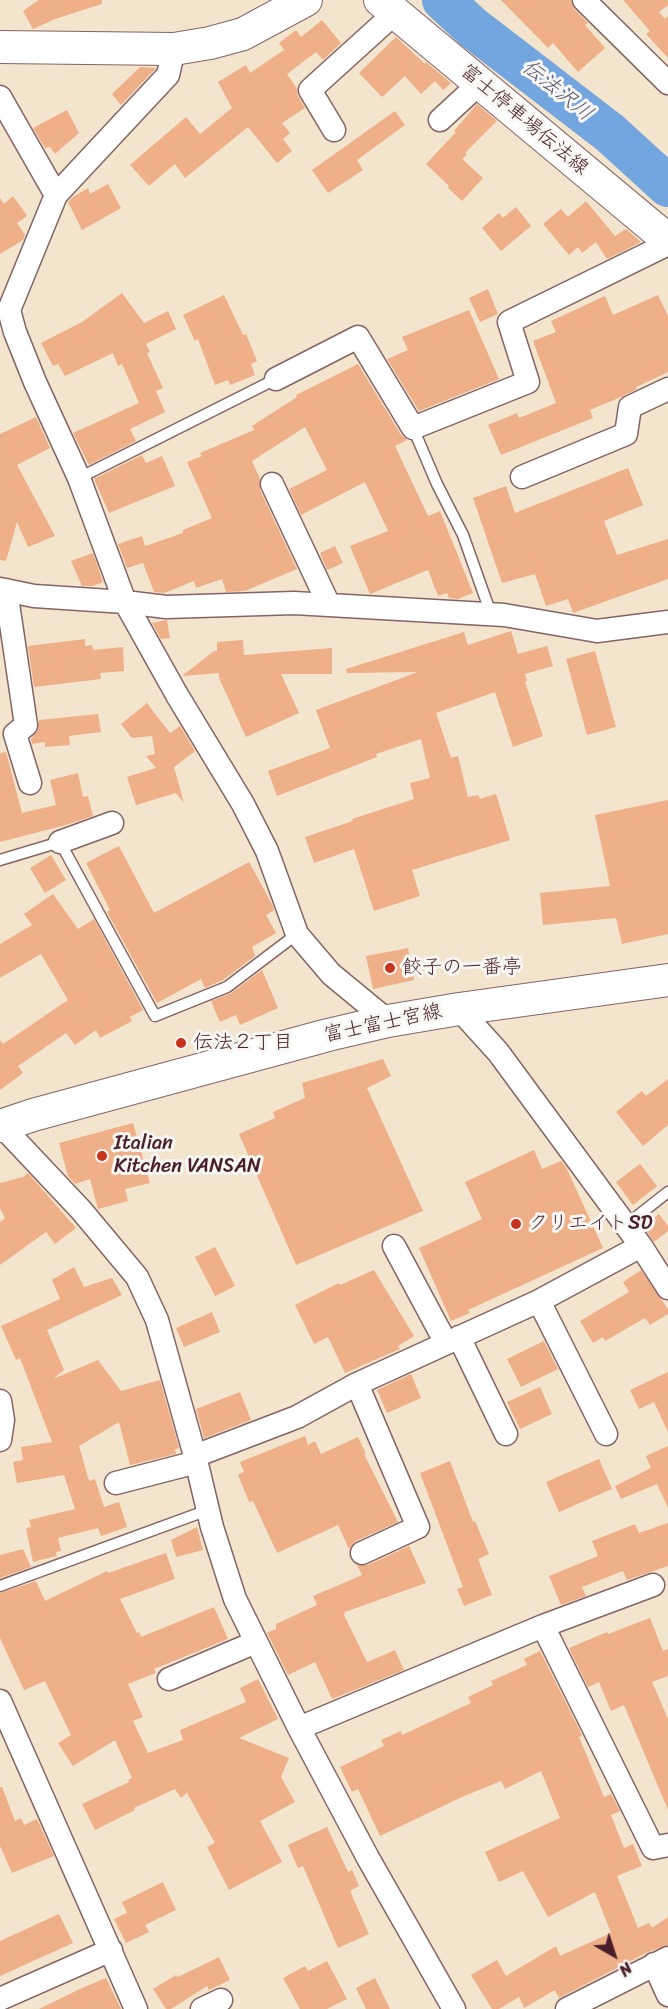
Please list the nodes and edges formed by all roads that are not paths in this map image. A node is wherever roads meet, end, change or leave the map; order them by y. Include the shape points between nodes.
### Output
1 (306, 0) edge
2 (584, 0) edge
3 (388, 6) edge
4 (0, 47) edge
5 (174, 49) junction
6 (480, 83) junction
7 (668, 83) edge
8 (0, 97) edge
9 (440, 120) dead end
10 (334, 130) dead end
11 (56, 195) junction
12 (668, 242) edge
13 (4, 312) edge
14 (276, 379) joint
15 (668, 389) edge
16 (413, 428) junction
17 (522, 477) dead end
18 (80, 478) junction
19 (272, 484) dead end
20 (3, 589) edge
21 (125, 602) junction
22 (329, 604) junction
23 (491, 615) junction
24 (668, 622) edge
25 (30, 783) dead end
26 (112, 823) dead end
27 (60, 842) junction
28 (0, 860) edge
29 (297, 934) junction
30 (668, 980) edge
31 (459, 1009) junction
32 (388, 1022) junction
33 (0, 1125) edge
34 (668, 1192) edge
35 (626, 1225) junction
36 (394, 1246) dead end
37 (641, 1246) junction
38 (668, 1288) edge
39 (539, 1301) junction
40 (453, 1340) junction
41 (357, 1384) junction
42 (0, 1401) edge
43 (506, 1434) dead end
44 (606, 1434) dead end
45 (0, 1440) edge
46 (196, 1459) junction
47 (116, 1483) dead end
48 (208, 1510) junction
49 (362, 1553) dead end
50 (653, 1584) dead end
51 (0, 1586) edge
52 (543, 1626) junction
53 (256, 1642) junction
54 (169, 1679) dead end
55 (0, 1701) edge
56 (299, 1728) junction
57 (668, 1845) edge
58 (111, 1950) junction
59 (661, 1961) edge
60 (668, 1995) edge
61 (0, 1999) edge
62 (580, 2006) edge
63 (136, 2009) edge
64 (454, 2009) edge

1 - 5 main road via 243,34
2 - 7 street
3 - 6 main road, 富士停車場伝法線
3 - 10 street via 310,90
4 - 5 main road
5 - 11 street via 168,75
6 - 9 street
6 - 12 main road, 富士停車場伝法線
8 - 11 street
11 - 13 street
12 - 16 street via 508,322 528,382
13 - 18 street
14 - 16 street via 358,337
14 - 18 lane
15 - 17 street via 630,407 626,434
16 - 23 lane via 463,535
18 - 21 street
19 - 22 street
20 - 21 street via 34,596
20 - 25 street via 26,725 15,734
21 - 22 street via 166,607
21 - 29 street via 243,804 267,851
22 - 23 street
23 - 24 street via 597,631
26 - 27 street
27 - 28 lane
27 - 29 lane via 155,1016 227,987
29 - 32 street via 332,974
30 - 31 main road, 富士富士宮線
31 - 32 main road, 富士富士宮線
31 - 35 street via 498,1052
32 - 33 main road, 富士富士宮線 via 316,1038
33 - 46 street via 81,1210 137,1277 156,1320
34 - 35 lane
35 - 37 street
36 - 40 street
37 - 38 street
37 - 39 street
39 - 40 street
39 - 44 street
40 - 41 street
40 - 43 street
41 - 46 street via 297,1417
41 - 49 street via 418,1527
42 - 45 street
46 - 47 street
46 - 48 street
48 - 51 lane
48 - 53 street via 235,1599
50 - 52 street
52 - 56 street
52 - 57 street via 653,1848
53 - 54 street
53 - 56 street
55 - 58 street
56 - 64 street
58 - 61 street
58 - 63 street
59 - 60 street
59 - 62 street

